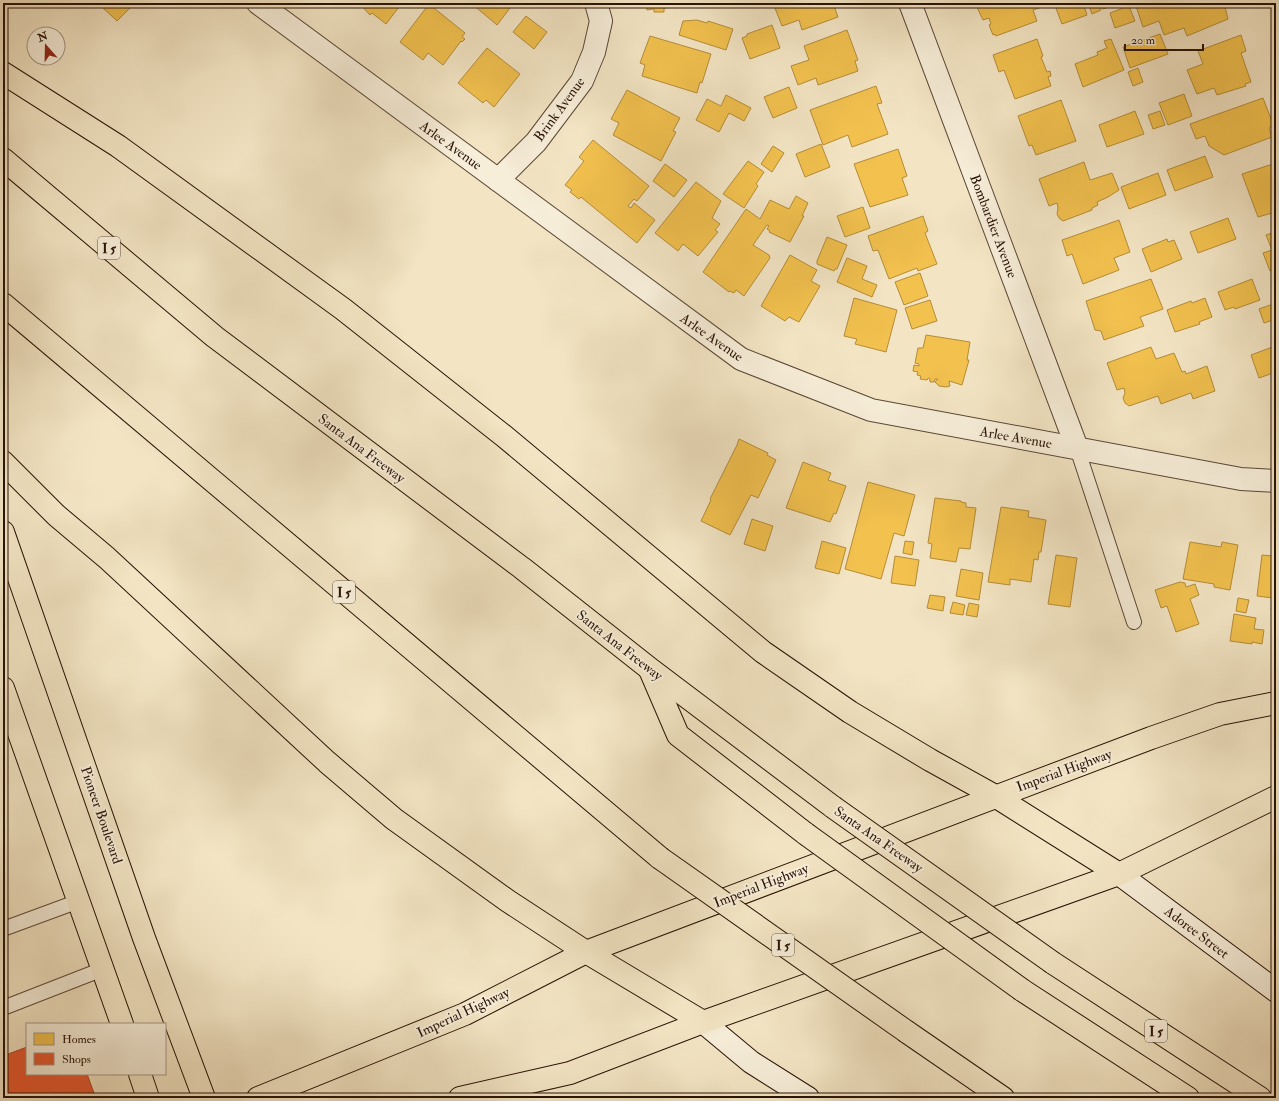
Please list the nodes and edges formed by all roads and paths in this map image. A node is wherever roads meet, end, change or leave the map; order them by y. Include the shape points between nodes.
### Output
1 (258, 3) edge
2 (596, 3) edge
3 (910, 3) edge
4 (3, 73) edge
5 (3, 159) edge
6 (498, 180) junction
7 (3, 304) edge
8 (1077, 448) junction
9 (3, 462) edge
10 (1276, 481) edge
11 (3, 532) edge
12 (1134, 622) dead end
13 (650, 669) junction
14 (3, 688) edge
15 (1276, 703) edge
16 (995, 796) junction
17 (1276, 797) edge
18 (1119, 874) junction
19 (79, 901) junction
20 (3, 929) edge
21 (586, 952) junction
22 (103, 969) junction
23 (1276, 991) edge
24 (3, 1008) edge
25 (703, 1022) junction
26 (122, 1023) edge
27 (140, 1075) edge
28 (148, 1098) edge
29 (204, 1098) edge
30 (258, 1098) edge
31 (460, 1098) edge
32 (808, 1098) edge
33 (1003, 1098) edge
34 (1188, 1098) edge
35 (1260, 1098) edge

1 - 6 street, Arlee Avenue
2 - 6 street, Brink Avenue via 601,21 594,52 582,81 536,142
3 - 8 street, Bombardier Avenue
4 - 16 main road via 118,146 343,309 504,436 762,652 850,712
5 - 13 main road, Santa Ana Freeway / I 5 via 216,337 515,563
6 - 8 street, Arlee Avenue via 741,359 871,410
7 - 33 main road, I 5, bridge via 660,858
8 - 10 street, Arlee Avenue via 1241,479
8 - 12 lane
9 - 21 main road via 56,515 107,558 327,762 394,819 508,901
11 - 29 main road, Pioneer Boulevard via 144,938
13 - 34 main road, bridge via 678,735 806,834 1022,990
13 - 35 main road, Santa Ana Freeway / I 5, bridge via 833,807 1053,963
14 - 19 main road
15 - 16 main road, Imperial Highway via 1220,714
16 - 18 main road
16 - 21 main road, Imperial Highway
17 - 18 main road
18 - 23 street, Adoree Street
18 - 25 main road
19 - 20 lane
19 - 22 main road
21 - 25 main road
21 - 30 main road, Imperial Highway via 465,1014
22 - 24 lane
22 - 26 main road
25 - 31 main road via 570,1073
25 - 32 street via 751,1062
27 - 28 main road

